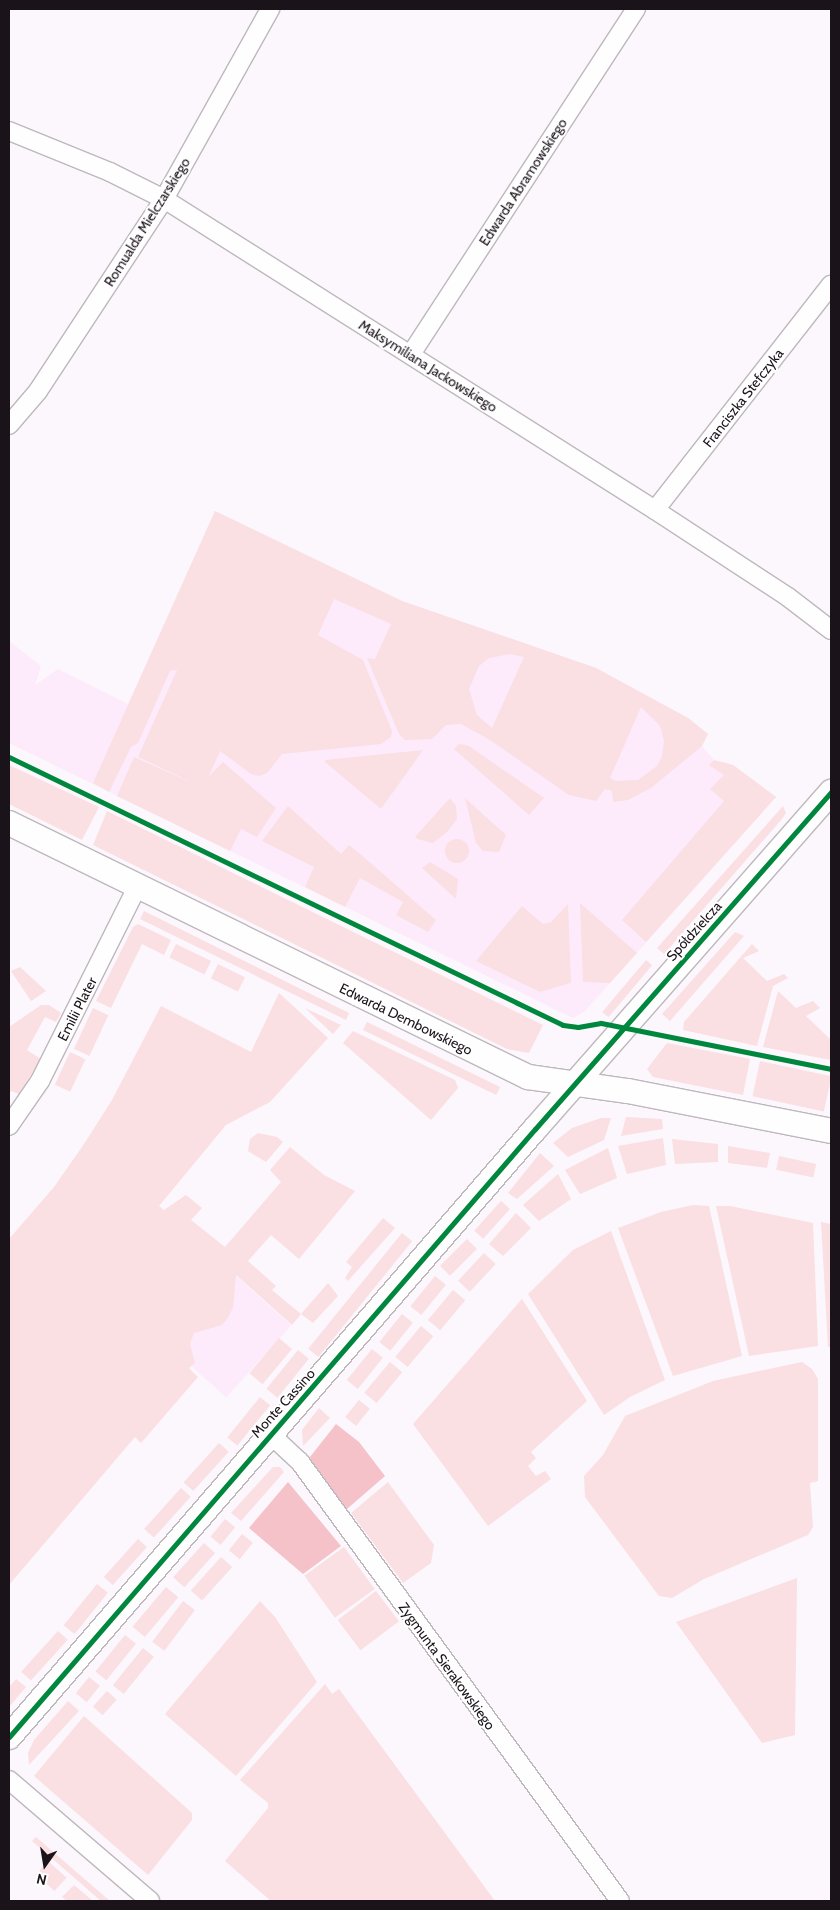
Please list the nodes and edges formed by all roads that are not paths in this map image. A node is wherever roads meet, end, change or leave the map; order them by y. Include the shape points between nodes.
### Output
1 (270, 9) edge
2 (636, 9) edge
3 (9, 131) edge
4 (164, 199) junction
5 (831, 285) edge
6 (411, 354) junction
7 (9, 425) edge
8 (654, 510) junction
9 (831, 630) edge
10 (831, 792) edge
11 (9, 823) edge
12 (137, 887) junction
13 (575, 1085) junction
14 (9, 1126) edge
15 (831, 1131) edge
16 (270, 1434) junction
17 (9, 1737) edge
18 (9, 1780) edge
19 (150, 1901) edge
20 (620, 1901) edge

1 - 4 street, Romualda Mielczarskiego
2 - 6 street, Edwarda Abramowskiego
3 - 4 street, Maksymiliana Jackowskiego via 110,172
4 - 6 street, Maksymiliana Jackowskiego
4 - 7 street, Romualda Mielczarskiego via 38,391
5 - 8 street, Franciszka Stefczyka
6 - 8 street, Maksymiliana Jackowskiego
8 - 9 street, Maksymiliana Jackowskiego via 788,597
10 - 13 street, Spółdzielcza
11 - 12 street, Edwarda Dembowskiego
12 - 13 street, Edwarda Dembowskiego via 528,1077
12 - 14 street, Emilii Plater via 40,1081
13 - 15 street, Edwarda Dembowskiego via 628,1091
13 - 16 street, Monte Cassino
16 - 17 street, Monte Cassino
16 - 20 street, Zygmunta Sierakowskiego via 300,1462
18 - 19 street

